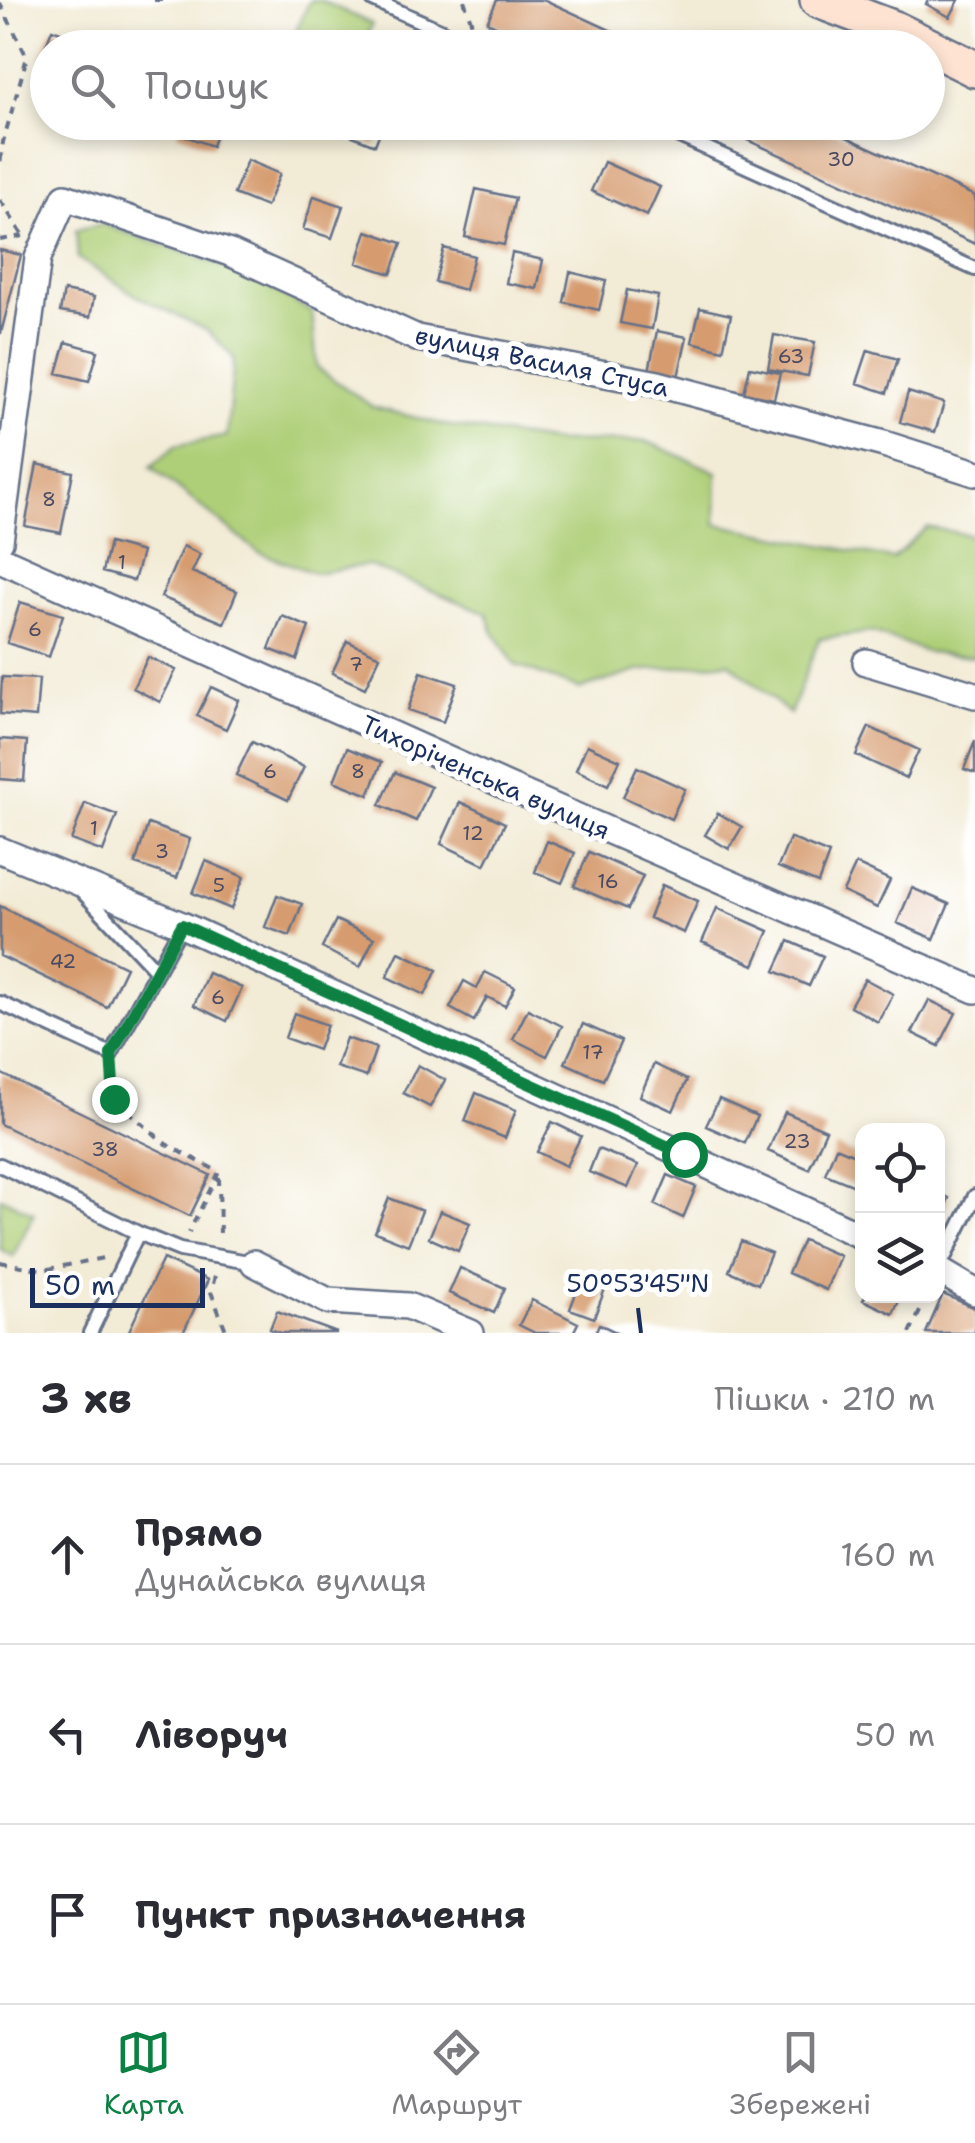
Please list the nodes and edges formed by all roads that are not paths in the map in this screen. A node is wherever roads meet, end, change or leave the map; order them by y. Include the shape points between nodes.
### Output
1 (373, 0) edge
2 (838, 3) edge
3 (440, 30) edge
4 (894, 30) edge
5 (945, 55) edge
6 (975, 69) edge
7 (688, 140) edge
8 (975, 269) edge
9 (975, 473) edge
10 (0, 541) edge
11 (0, 559) edge
12 (866, 662) dead end
13 (975, 695) edge
14 (0, 850) edge
15 (69, 877) junction
16 (182, 925) junction
17 (157, 971) junction
18 (975, 990) edge
19 (0, 1003) edge
20 (0, 1165) edge
21 (975, 1196) edge
22 (138, 1233) junction
23 (855, 1233) edge
24 (945, 1256) edge
25 (254, 1263) joint
26 (945, 1274) edge
27 (975, 1292) edge
28 (90, 1333) edge
29 (471, 1333) edge

1 - 3 lane
2 - 4 main road
5 - 6 main road
7 - 8 lane
9 - 10 street, вулиця Василя Стуса via 658,384 416,338 230,254 65,197 38,258
11 - 18 street, Тихоріченська вулиця
12 - 13 street
14 - 15 street
15 - 16 street
15 - 17 lane
16 - 17 lane
16 - 23 street
17 - 19 lane via 111,1054
20 - 22 lane
21 - 24 lane
22 - 25 lane via 180,1250
22 - 28 lane
25 - 29 street via 328,1302 408,1306
26 - 27 street

